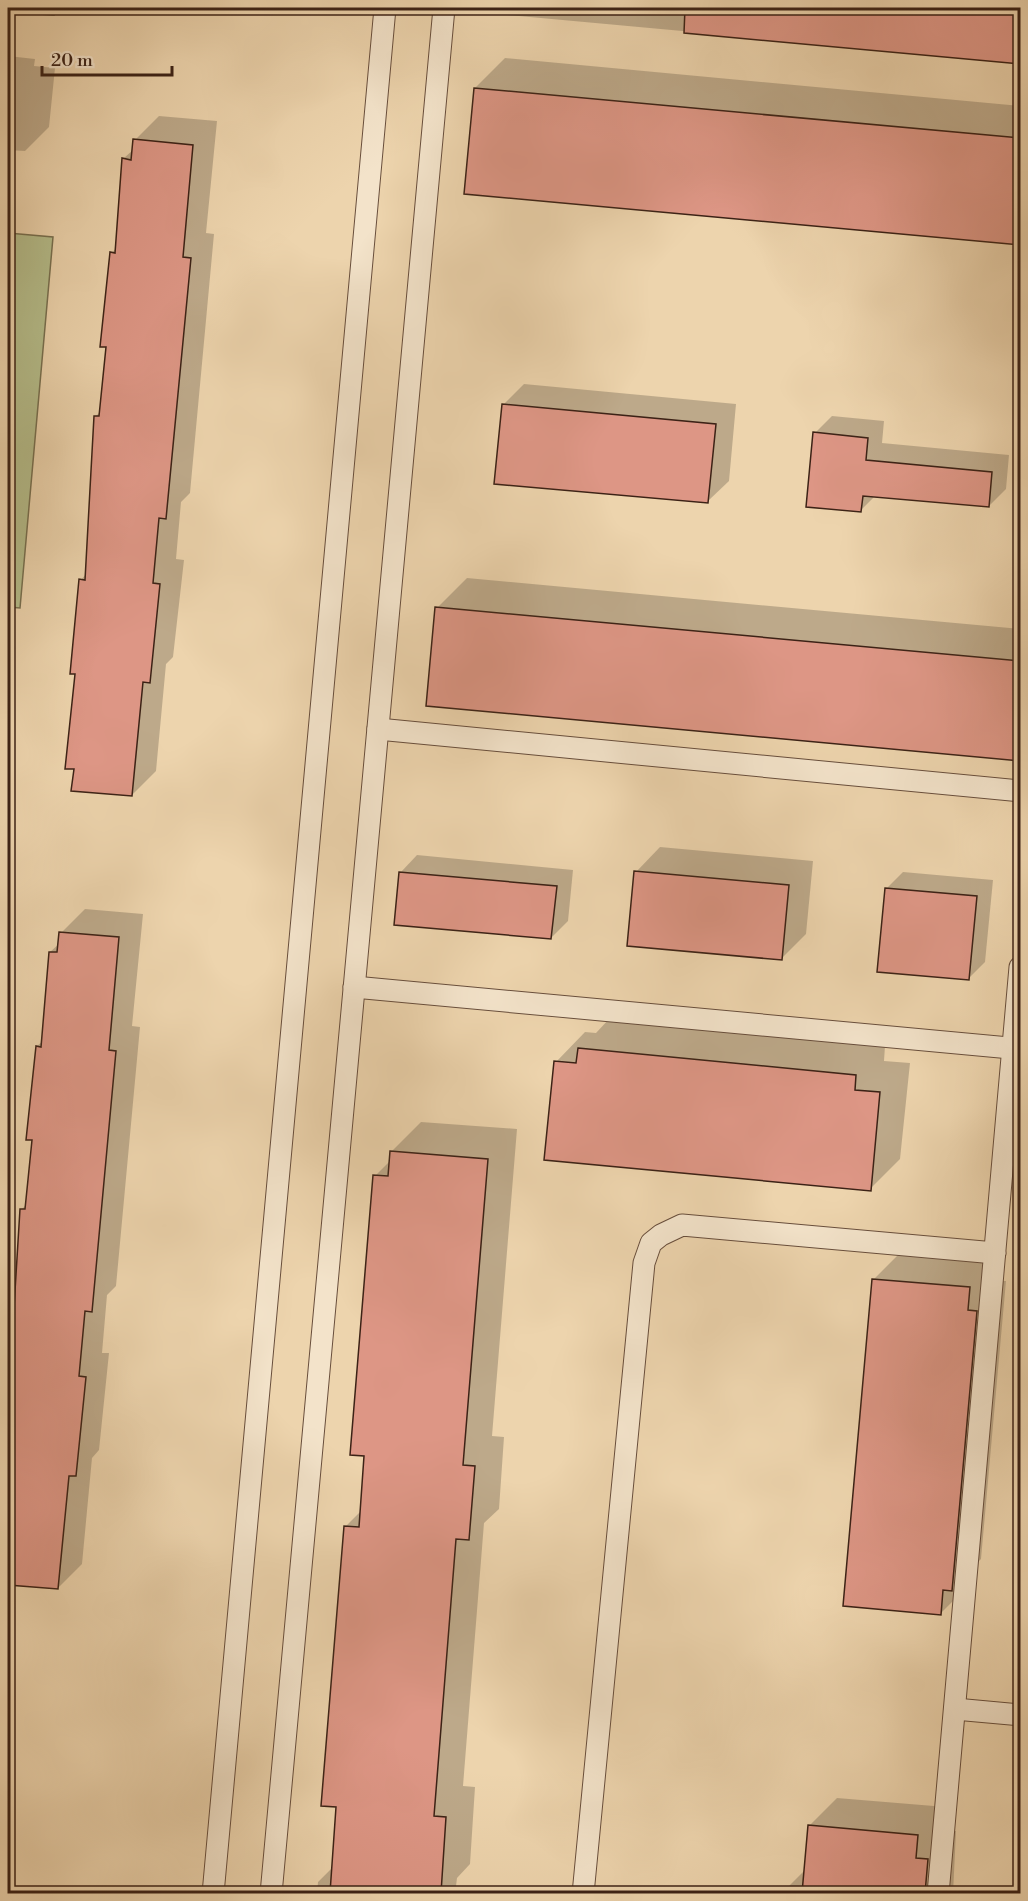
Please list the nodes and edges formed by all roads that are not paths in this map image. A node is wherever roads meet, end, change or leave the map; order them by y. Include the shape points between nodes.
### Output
1 (385, 8) edge
2 (444, 8) edge
3 (378, 729) junction
4 (1020, 791) edge
5 (1020, 967) edge
6 (354, 987) junction
7 (1017, 1048) edge
8 (995, 1252) junction
9 (955, 1709) junction
10 (1020, 1715) edge
11 (213, 1893) edge
12 (270, 1893) edge
13 (583, 1893) edge
14 (938, 1893) edge

1 - 11 lane
2 - 3 lane
3 - 4 lane
3 - 6 lane
5 - 7 lane
6 - 7 lane
6 - 12 lane
7 - 8 lane
8 - 9 lane
8 - 13 lane via 682,1225 651,1243 644,1263
9 - 10 lane
9 - 14 lane

